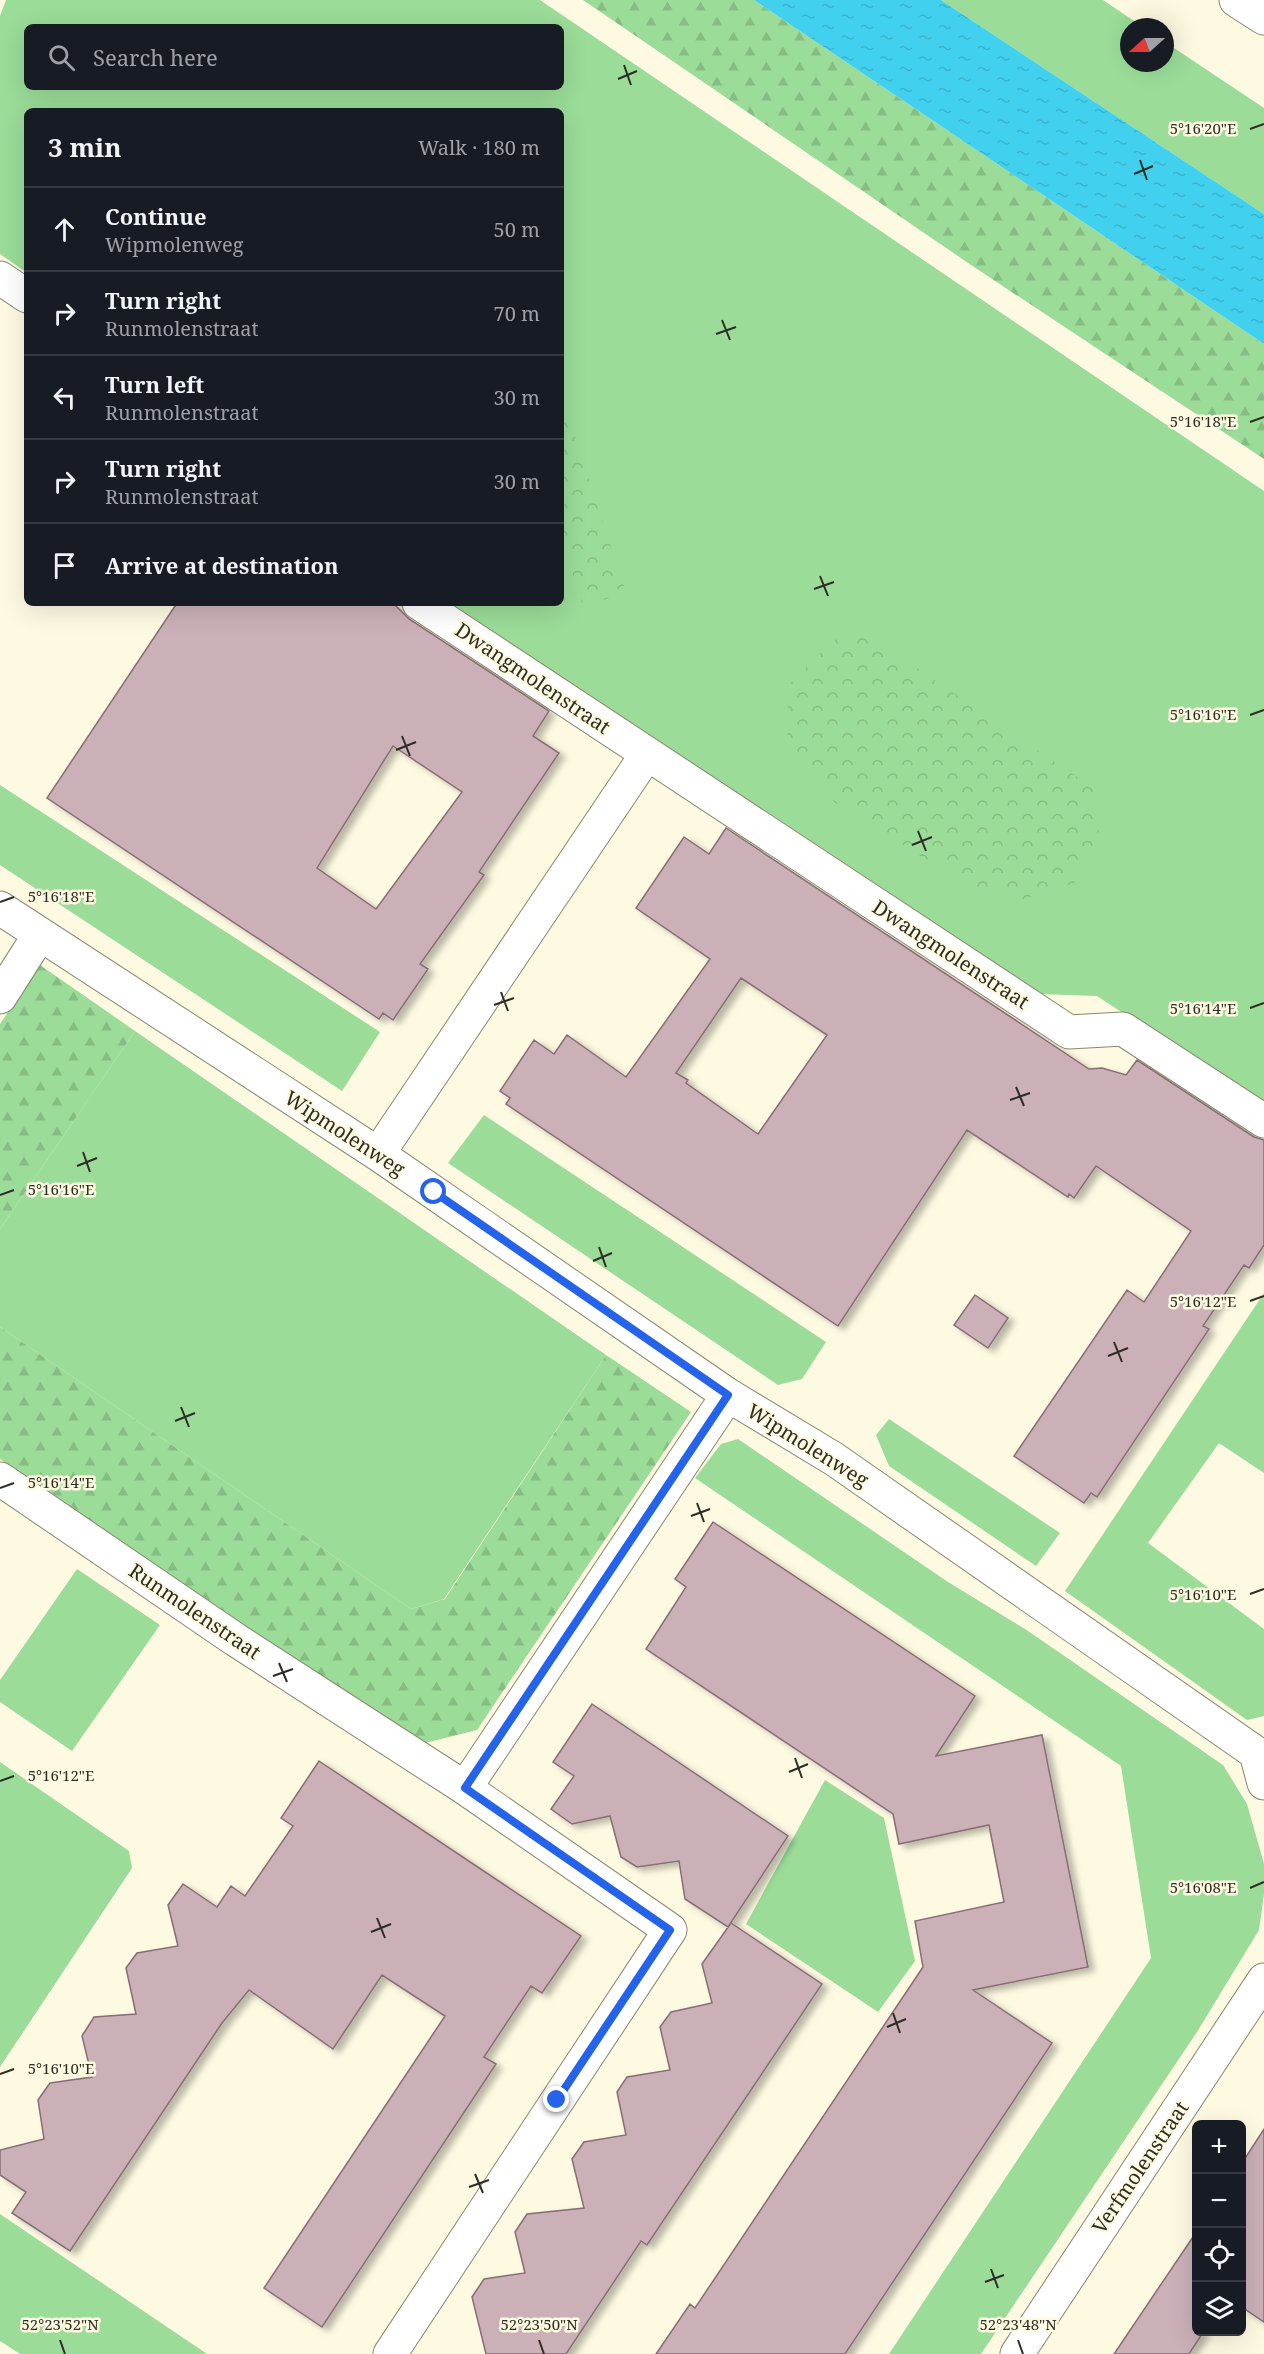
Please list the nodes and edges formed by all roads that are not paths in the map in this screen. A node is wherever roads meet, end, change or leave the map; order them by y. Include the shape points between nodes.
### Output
1 (1236, 0) edge
2 (1264, 18) edge
3 (0, 278) edge
4 (24, 295) edge
5 (424, 606) edge
6 (647, 754) junction
7 (0, 908) edge
8 (40, 934) junction
9 (0, 997) edge
10 (1264, 1121) edge
11 (378, 1154) junction
12 (728, 1395) junction
13 (0, 1479) edge
14 (1261, 1762) edge
15 (465, 1788) junction
16 (1264, 1980) edge
17 (390, 2354) edge
18 (1017, 2354) edge

1 - 2 street
3 - 4 street
5 - 6 street, Dwangmolenstraat
6 - 10 street, Dwangmolenstraat via 1069,1032 1124,1029
6 - 11 street
7 - 8 street, Wipmolenweg
8 - 9 street
8 - 11 street, Wipmolenweg
11 - 12 street, Wipmolenweg
12 - 14 street, Wipmolenweg via 834,1459
12 - 15 street
13 - 15 street, Runmolenstraat via 236,1640
15 - 17 street, Runmolenstraat via 670,1930
16 - 18 street, Verfmolenstraat

